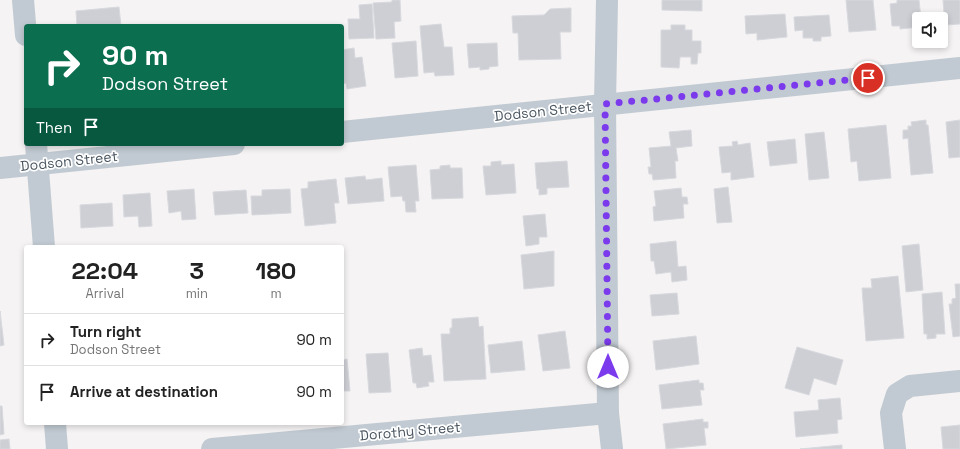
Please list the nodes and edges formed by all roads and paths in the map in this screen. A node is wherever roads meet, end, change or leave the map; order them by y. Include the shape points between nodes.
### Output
1 (23, 0) edge
2 (607, 0) edge
3 (25, 24) edge
4 (960, 68) edge
5 (605, 104) junction
6 (344, 132) edge
7 (195, 146) edge
8 (37, 154) edge
9 (0, 168) edge
10 (44, 245) edge
11 (960, 381) edge
12 (608, 413) junction
13 (55, 425) edge
14 (57, 449) edge
15 (212, 449) edge
16 (612, 449) edge
17 (895, 449) edge

1 - 3 street
2 - 5 street
4 - 5 street, Dodson Street
5 - 6 street, Dodson Street
5 - 12 street
7 - 8 street, Dodson Street
8 - 9 street, Dodson Street
8 - 10 street
11 - 17 street via 910,386 898,394 891,413
12 - 15 street, Dorothy Street
12 - 16 street
13 - 14 street

